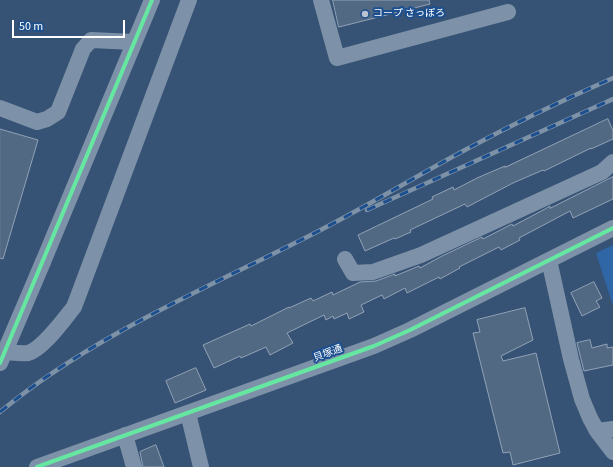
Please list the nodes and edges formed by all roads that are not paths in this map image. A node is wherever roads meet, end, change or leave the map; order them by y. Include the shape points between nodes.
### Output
1 (152, 0) edge
2 (188, 0) edge
3 (321, 0) edge
4 (508, 12) dead end
5 (134, 42) junction
6 (0, 108) edge
7 (613, 162) edge
8 (613, 228) edge
9 (346, 259) dead end
10 (549, 260) junction
11 (0, 352) edge
12 (0, 363) edge
13 (188, 413) junction
14 (613, 429) edge
15 (597, 431) junction
16 (125, 435) junction
17 (613, 452) edge
18 (37, 467) edge
19 (134, 467) edge
20 (201, 467) edge

1 - 5 street
2 - 11 street via 74,307 55,331 28,353
3 - 4 street via 337,58
5 - 6 street via 92,40 83,49 58,112 48,119 37,122
5 - 12 street, bridge
7 - 9 street via 602,172 421,255 372,272 353,273
8 - 10 street, 貝塚通
10 - 13 street, 貝塚通 via 374,346
10 - 15 street via 580,392
13 - 16 street, 貝塚通
13 - 20 street
14 - 15 street
15 - 17 street
16 - 18 street, 貝塚通
16 - 19 street

